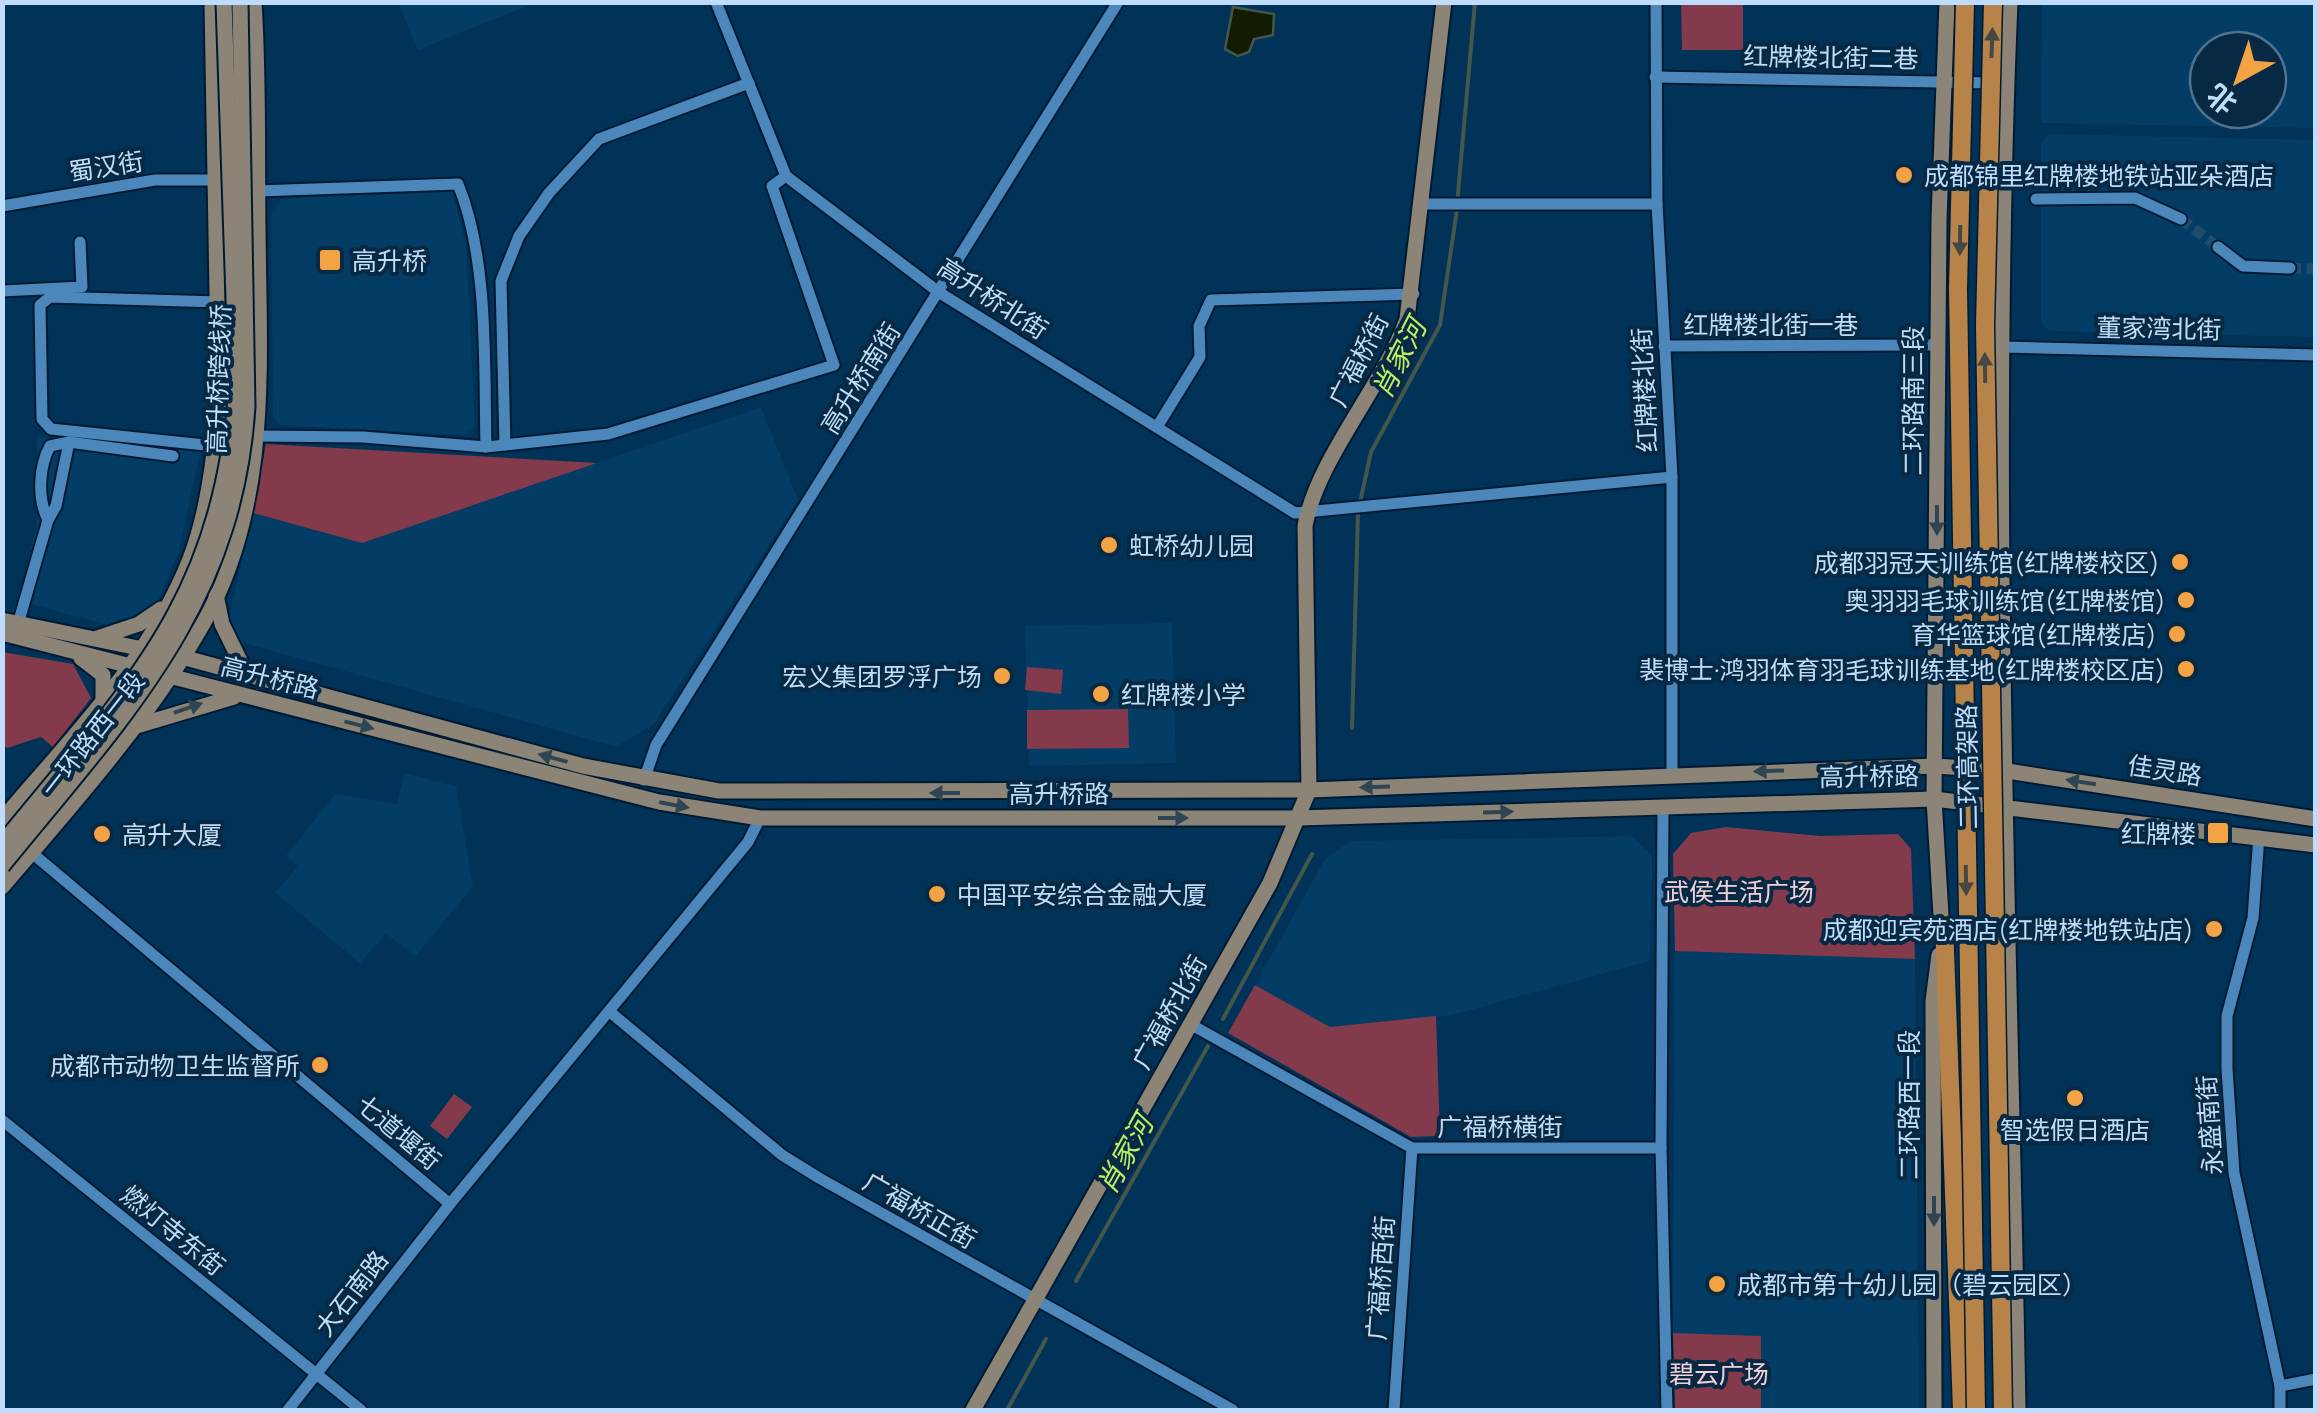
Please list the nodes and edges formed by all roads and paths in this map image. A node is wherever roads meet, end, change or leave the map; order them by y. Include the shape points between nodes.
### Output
1 (212, 2) edge
2 (224, 2) edge
3 (240, 2) edge
4 (254, 2) edge
5 (716, 2) edge
6 (1118, 2) edge
7 (1444, 2) edge
8 (1656, 2) edge
9 (1947, 2) edge
10 (1965, 2) edge
11 (1993, 2) edge
12 (2010, 2) edge
13 (1654, 77) junction
14 (1945, 81) junction
15 (748, 83) junction
16 (2006, 84) junction
17 (786, 176) junction
18 (217, 180) junction
19 (258, 191) junction
20 (2036, 199) dead end
21 (1423, 204) junction
22 (1658, 204) junction
23 (2, 206) edge
24 (2181, 219) tunnel mouth
25 (80, 242) dead end
26 (2218, 247) tunnel mouth
27 (2290, 268) tunnel mouth
28 (2, 291) edge
29 (940, 293) junction
30 (1414, 294) junction
31 (218, 302) junction
32 (1664, 346) junction
33 (1938, 346) junction
34 (2002, 347) junction
35 (2316, 355) edge
36 (1157, 427) junction
37 (259, 436) junction
38 (70, 442) junction
39 (505, 445) junction
40 (215, 446) junction
41 (486, 448) junction
42 (172, 456) dead end
43 (1672, 476) junction
44 (1308, 514) junction
45 (48, 520) junction
46 (216, 595) junction
47 (168, 603) junction
48 (10, 622) edge
49 (2, 633) edge
50 (96, 638) junction
51 (46, 643) junction
52 (140, 649) junction
53 (182, 657) junction
54 (129, 666) junction
55 (247, 674) junction
56 (168, 677) junction
57 (245, 696) junction
58 (103, 700) junction
59 (132, 726) junction
60 (1936, 766) junction
61 (2006, 771) junction
62 (1672, 775) junction
63 (644, 780) junction
64 (1309, 790) junction
65 (1934, 800) junction
66 (1663, 806) junction
67 (2007, 808) junction
68 (760, 818) junction
69 (1298, 818) junction
70 (2316, 819) edge
71 (2, 820) edge
72 (2259, 836) junction
73 (2, 844) edge
74 (2316, 845) edge
75 (32, 853) junction
76 (2, 866) edge
77 (2, 888) edge
78 (1944, 923) junction
79 (610, 1012) junction
80 (1190, 1024) junction
81 (2, 1120) edge
82 (1412, 1148) junction
83 (1661, 1148) junction
84 (450, 1204) junction
85 (1035, 1301) junction
86 (316, 1374) junction
87 (2316, 1379) edge
88 (2280, 1386) junction
89 (288, 1410) edge
90 (360, 1410) edge
91 (973, 1410) edge
92 (1233, 1410) edge
93 (1394, 1410) edge
94 (1667, 1410) edge
95 (1934, 1410) edge
96 (1962, 1410) edge
97 (1976, 1410) edge
98 (2002, 1410) edge
99 (2018, 1410) edge
100 (2280, 1410) edge

1 - 18 main road, 一环路西一段
2 - 73 main road, 高升桥跨线桥, bridge via 237,388 217,514 180,612 147,666
3 - 76 main road, 高升桥跨线桥, bridge via 247,407 226,532 159,670
4 - 19 main road, 一环路西一段
5 - 15 street
6 - 29 street, 高升桥南街
7 - 21 main road, 广福桥街
8 - 13 street, 红牌楼北街
9 - 14 main road, 二环路南三段
10 -> 97 highway, 二环高架路, bridge via 1959,329
98 -> 11 highway, 二环高架路, bridge via 1985,325
12 - 16 main road
13 - 14 street, 红牌楼北街二巷
13 - 22 street, 红牌楼北街
14 - 16 street, 红牌楼北街二巷
14 - 33 main road, 二环路南三段
15 - 17 street
15 - 39 street via 599,139 519,236 501,282
16 - 34 main road
17 - 29 street, 高升桥北街
17 - 39 street via 772,186 834,365 608,434
18 - 23 street, 蜀汉街 via 155,180
18 - 31 main road, 一环路西一段
19 - 37 main road, 一环路西一段
19 - 41 street via 458,184 472,217
20 - 24 street via 2134,198
21 - 22 street
21 - 30 main road, 广福桥街
22 - 32 street, 红牌楼北街
25 - 28 street via 82,288
26 - 27 street via 2243,266
29 - 36 street, 高升桥北街
29 - 63 street, 高升桥南街 via 656,745
30 - 36 street via 1211,300 1199,326 1200,357
30 - 44 main road, 广福桥街 via 1397,346
31 - 40 main road, 一环路西一段
31 - 40 street via 50,297 40,305 42,419 51,429
32 - 33 street, 红牌楼北街一巷
32 - 43 street, 红牌楼北街
33 -> 60 main road, 二环路南三段
34 - 35 street, 董家湾北街
34 - 61 main road
36 - 44 street, 高升桥北街 via 1295,513
37 - 41 street via 363,436
37 - 46 main road, 一环路西一段 via 246,510
38 - 42 street
38 - 45 street
38 - 45 street via 50,446 42,461
39 - 41 street
40 - 47 main road, 一环路西一段 via 192,554
43 - 44 street
43 - 62 street, 红牌楼北街
44 - 64 main road, 广福桥街
45 - 48 street
46 - 53 main road, 一环路西一段
46 - 55 main road via 222,624
47 - 50 main road via 139,624
47 - 52 main road, 一环路西一段
48 - 50 main road, 高升桥路
49 - 51 main road
50 - 52 main road, 高升桥路
51 - 54 main road, 高升桥路
51 - 58 main road via 103,675
52 - 53 main road, 高升桥路
52 - 54 main road, 一环路西一段
53 - 55 main road, 高升桥路
53 - 56 main road, 一环路西一段
54 - 56 main road, 高升桥路
54 - 58 main road, 一环路西一段
63 -> 55 main road, 高升桥路
56 - 57 main road, 高升桥路
56 - 59 main road, 一环路西一段
59 -> 57 main road via 216,698
57 -> 68 main road, 高升桥路 via 659,802
58 - 71 main road, 一环路西一段
59 - 75 main road, 一环路西一段
60 - 61 main road, 高升桥路
60 -> 62 main road, 高升桥路
60 - 65 main road, 二环路南三段
61 - 67 main road
70 -> 61 main road, 佳灵路
62 -> 64 main road, 高升桥路
64 -> 63 main road, 高升桥路 via 822,793 719,791
64 - 69 main road, 广福桥北街
65 - 66 main road, 高升桥路
65 - 67 main road, 高升桥路
65 - 78 main road, 二环路西一段
69 -> 66 main road, 高升桥路
66 - 83 street
67 - 72 main road
67 - 99 main road
68 -> 69 main road, 高升桥路
68 - 79 street, 七道堰街 via 748,842
69 - 80 main road, 广福桥北街 via 1270,883
72 - 74 main road
72 - 88 street, 永盛南街 via 2253,918 2227,1016 2227,1069 2234,1173
75 - 77 main road, 一环路西一段
75 - 84 street, 七道堰街
78 -> 95 main road, 二环路西一段 via 1933,1001
78 - 96 highway
79 - 84 street, 七道堰街
79 - 85 street, 广福桥正街 via 782,1154
80 - 82 street, 广福桥横街
80 - 85 main road, 广福桥北街
81 - 86 street, 燃灯寺东街
82 - 83 street, 广福桥横街
82 - 93 street, 广福桥西街
83 - 94 street
84 - 86 street, 大石南路
85 - 91 main road, 广福桥北街
85 - 92 street, 广福桥正街
86 - 89 street, 大石南路
86 - 90 street, 燃灯寺东街
87 - 88 street
88 - 100 street, 永盛南街

